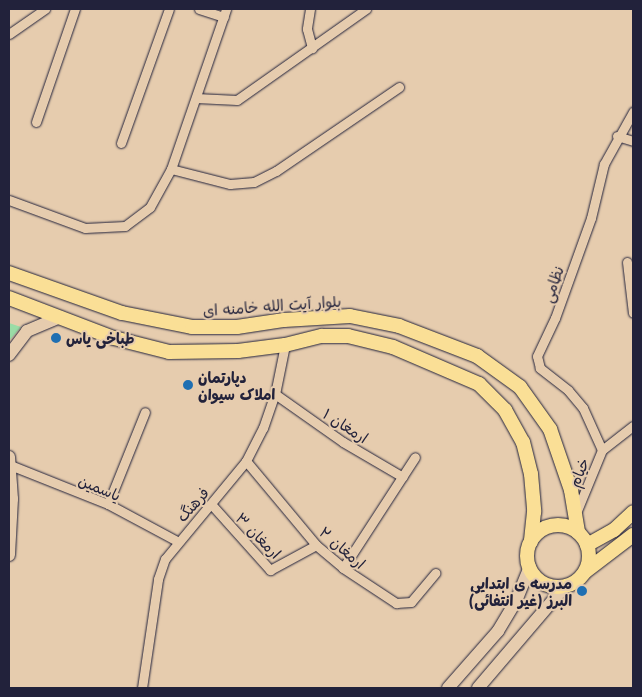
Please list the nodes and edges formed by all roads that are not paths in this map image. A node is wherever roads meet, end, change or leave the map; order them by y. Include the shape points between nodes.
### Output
1 (45, 9) edge
2 (75, 9) edge
3 (169, 9) edge
4 (199, 9) edge
5 (310, 9) edge
6 (366, 9) edge
7 (225, 13) edge
8 (9, 34) edge
9 (312, 48) junction
10 (399, 87) dead end
11 (196, 98) junction
12 (633, 112) edge
13 (36, 122) dead end
14 (617, 136) junction
15 (633, 142) edge
16 (121, 143) dead end
17 (171, 169) junction
18 (9, 200) edge
19 (626, 262) dead end
20 (9, 272) edge
21 (9, 298) edge
22 (633, 313) edge
23 (60, 317) junction
24 (285, 345) junction
25 (9, 355) edge
26 (276, 394) junction
27 (145, 412) dead end
28 (633, 426) edge
29 (602, 450) junction
30 (415, 457) dead end
31 (9, 460) edge
32 (246, 461) junction
33 (403, 477) junction
34 (108, 504) junction
35 (211, 504) junction
36 (633, 512) edge
37 (576, 514) junction
38 (578, 532) junction
39 (631, 539) edge
40 (177, 541) junction
41 (531, 542) junction
42 (316, 545) junction
43 (587, 545) junction
44 (9, 555) edge
45 (530, 567) junction
46 (343, 568) junction
47 (586, 571) junction
48 (435, 573) dead end
49 (565, 586) junction
50 (142, 688) edge
51 (448, 688) edge
52 (478, 688) edge

1 - 8 street
2 - 13 street
3 - 16 street
4 - 7 street
5 - 9 street via 307,29
6 - 9 street
7 - 11 street
9 - 11 street via 237,100
10 - 17 street via 276,172 254,182 230,184
11 - 17 street
12 - 14 street, نظامی
14 - 15 street
14 - 29 street, نظامی via 604,164 591,218 555,318 537,356 540,368 568,390 582,408
17 - 18 street via 150,207 125,226 85,228
19 - 22 street
20 - 37 main road, بلوار آیت الله خامنه ای via 122,313 192,327 237,327 350,316 399,326 477,356 520,387 550,429
21 - 23 main road
23 - 24 main road via 114,338 169,352 212,352
23 - 25 street via 26,331
24 - 26 street, فرهنگ
24 - 41 main road via 322,336 348,336 393,347 479,384 505,410 523,442 531,474 534,512
26 - 32 street, فرهنگ via 264,428
26 - 33 street, ارمغان ۱ via 343,442
27 - 34 street
28 - 29 street, خیام
29 - 37 street, خیام
30 - 33 street
31 - 34 street, یاسمین
31 - 44 street via 12,499
32 - 35 street, فرهنگ
32 - 42 street, ارمغان ۲
33 - 46 street
34 - 40 street, یاسمین
35 - 40 street, فرهنگ
35 - 42 street, ارمغان ۳ via 270,570
36 - 43 main road via 614,530
37 - 38 main road, بلوار آیت الله خامنه ای
38 - 41 main road via 552,526
38 - 43 main road
39 - 47 main road
40 - 50 street, فرهنگ via 164,559 158,579
41 - 45 main road via 528,554
42 - 46 street, ارمغان ۲
43 - 47 main road via 589,563
45 - 49 main road via 548,585
45 - 51 street via 516,601 498,631
46 - 48 street, ارمغان ۲ via 396,603 404,604 411,602
47 - 49 main road
49 - 52 street

